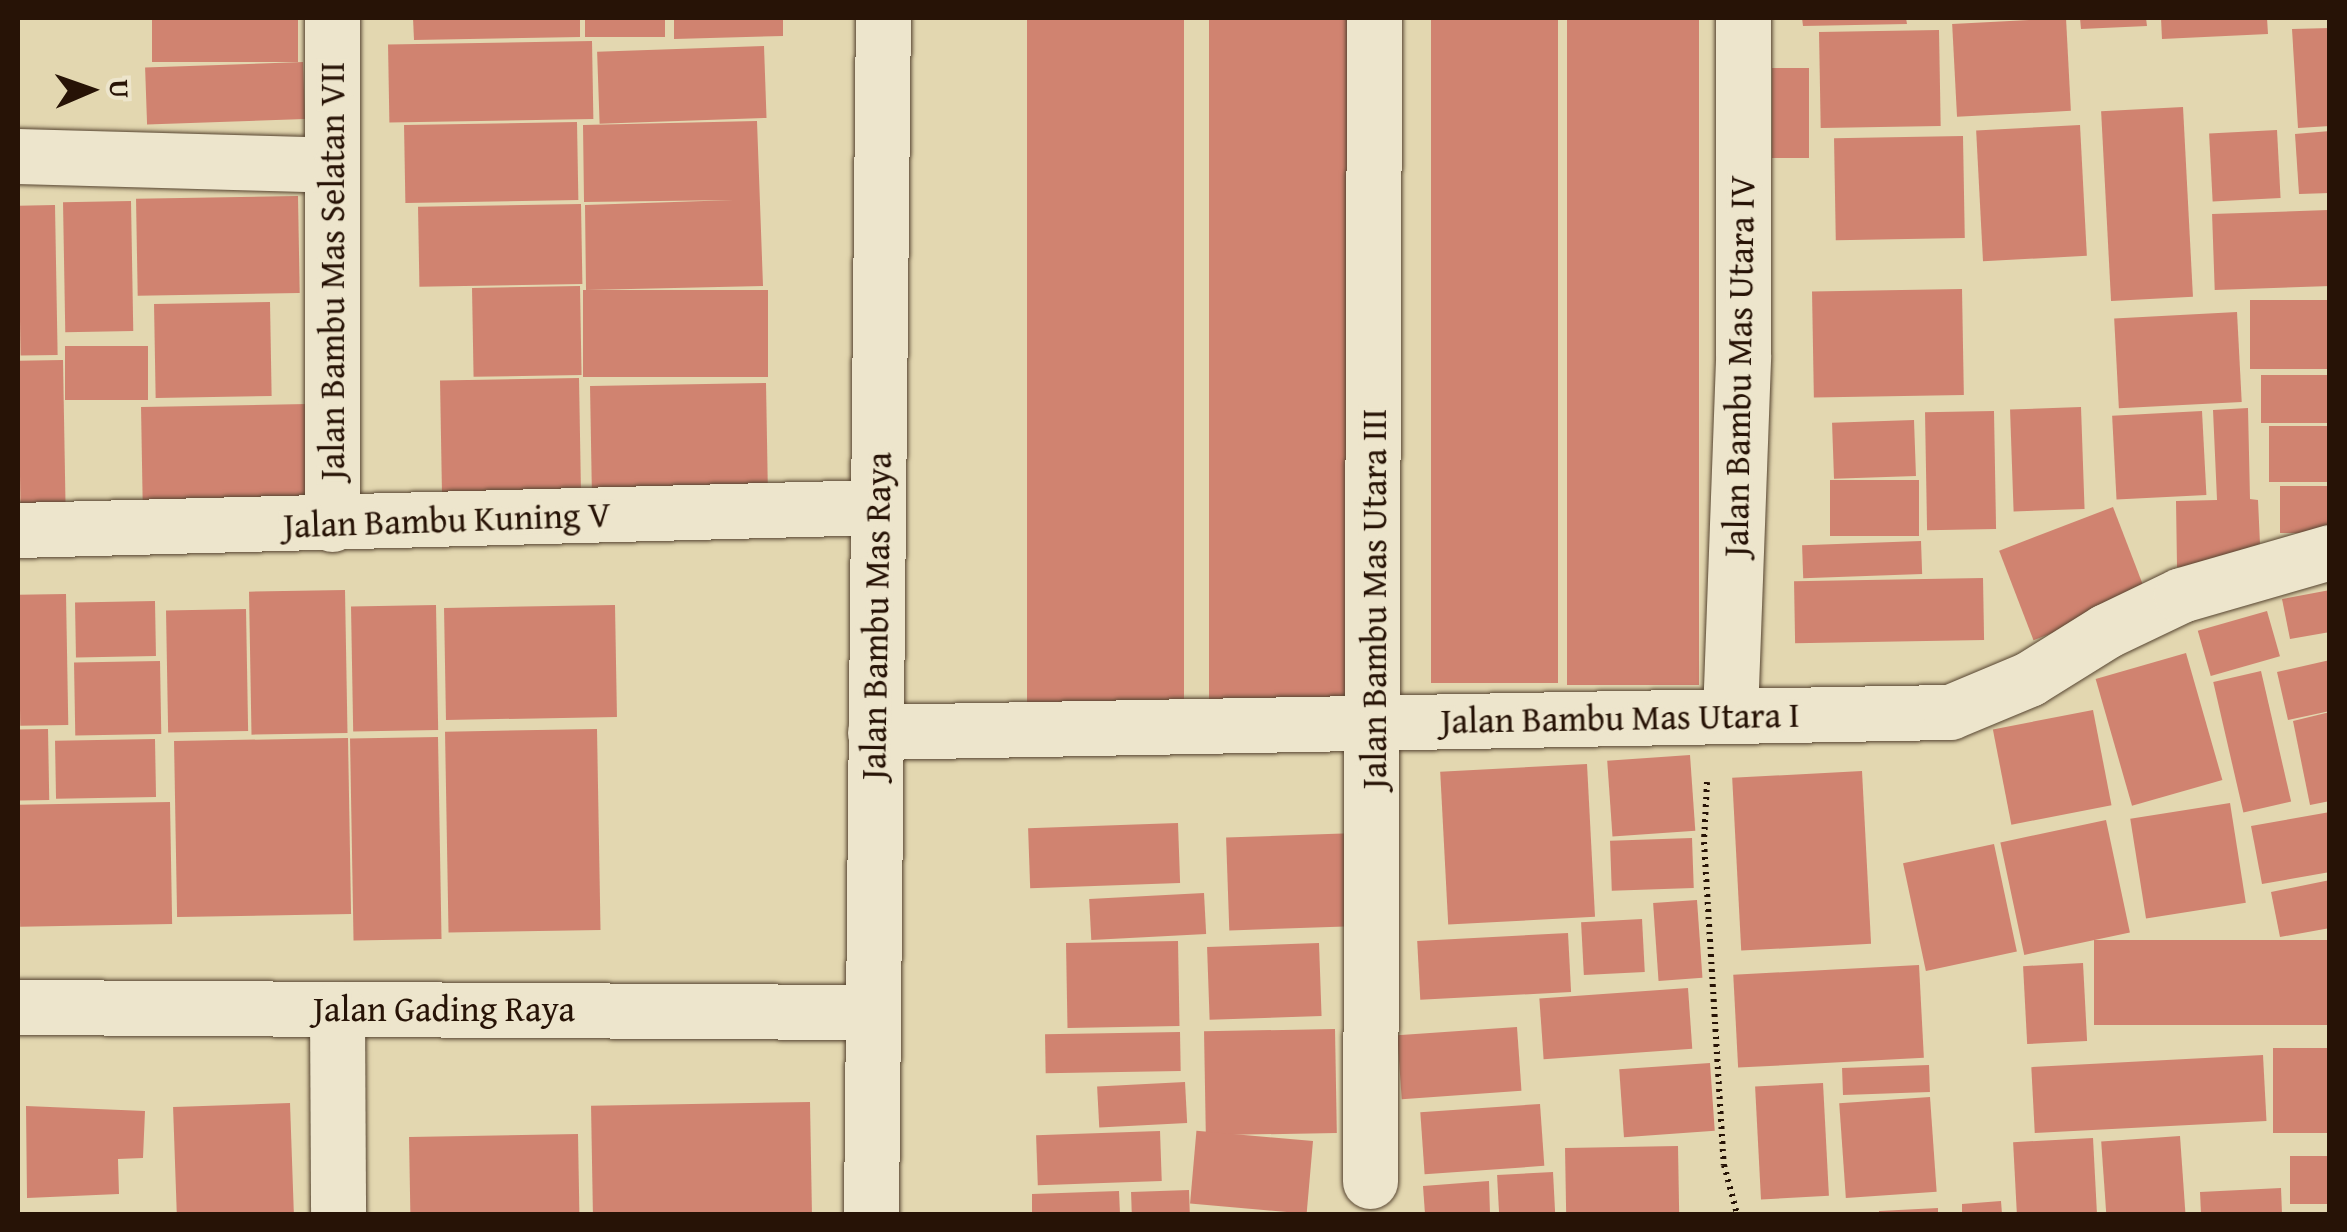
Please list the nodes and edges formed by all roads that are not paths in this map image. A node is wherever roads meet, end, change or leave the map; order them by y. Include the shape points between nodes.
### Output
1 (332, 18) edge
2 (884, 18) edge
3 (1374, 18) edge
4 (1743, 18) edge
5 (18, 156) edge
6 (332, 165) junction
7 (877, 507) junction
8 (332, 524) junction
9 (18, 530) edge
10 (2330, 552) edge
11 (1730, 715) junction
12 (1375, 720) junction
13 (875, 732) junction
14 (18, 1007) edge
15 (337, 1009) junction
16 (870, 1012) junction
17 (1370, 1181) dead end
18 (338, 1214) edge
19 (871, 1214) edge

1 - 6 street, Jalan Bambu Mas Selatan VII
2 - 7 street, Jalan Bambu Mas Raya
3 - 12 street, Jalan Bambu Mas Utara III
4 - 11 street, Jalan Bambu Mas Utara IV via 1743,355
5 - 6 street
6 - 8 street, Jalan Bambu Mas Selatan VII
7 - 8 street, Jalan Bambu Kuning V
7 - 13 street, Jalan Bambu Mas Raya
8 - 9 street, Jalan Bambu Kuning V
10 - 11 street, Jalan Bambu Mas Utara I via 2180,595 2028,679 1950,712
11 - 12 street, Jalan Bambu Mas Utara I
12 - 13 street, Jalan Bambu Mas Utara I
12 - 17 street, Jalan Bambu Mas Utara III
13 - 16 street, Jalan Bambu Mas Raya
14 - 15 street, Jalan Gading Raya
15 - 16 street, Jalan Gading Raya
15 - 18 street
16 - 19 street, Jalan Bambu Mas Raya

